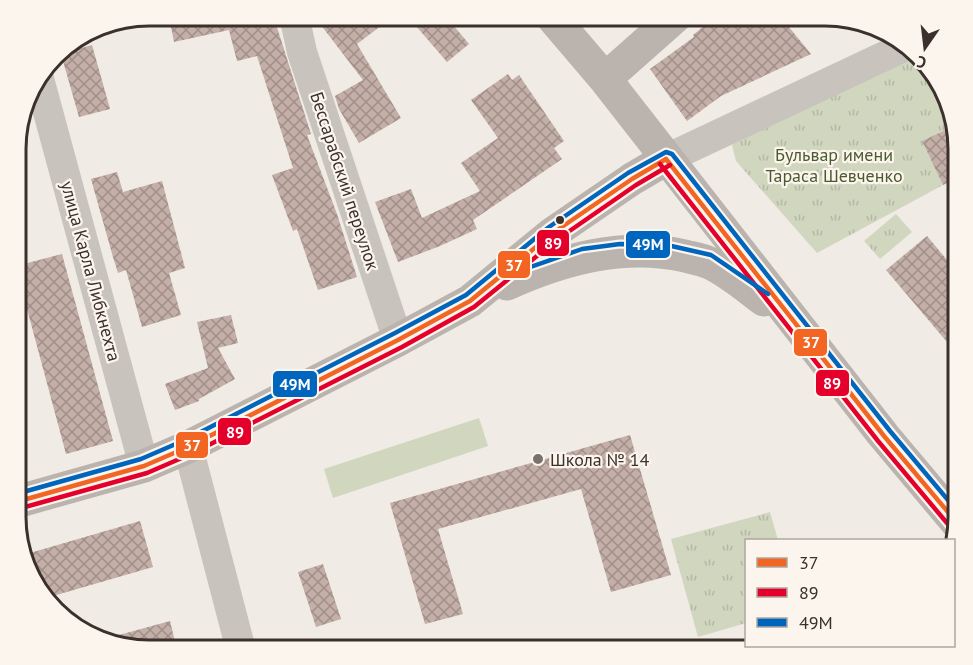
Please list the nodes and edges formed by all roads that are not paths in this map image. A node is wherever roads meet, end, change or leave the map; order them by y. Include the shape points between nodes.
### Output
1 (296, 26) edge
2 (560, 26) edge
3 (665, 26) edge
4 (895, 51) edge
5 (605, 80) junction
6 (41, 88) edge
7 (666, 159) junction
8 (470, 301) junction
9 (796, 324) junction
10 (398, 340) junction
11 (188, 447) junction
12 (144, 466) junction
13 (26, 499) edge
14 (947, 511) edge
15 (238, 639) edge

1 - 10 street, Бессарабский переулок
2 - 5 street
3 - 5 street
4 - 7 street
5 - 7 street
6 - 12 street, улица Карла Либкнехта
7 - 8 street via 553,233
7 - 9 street
8 - 9 street via 532,273 584,256 666,252 708,262
8 - 10 street
9 - 14 street
10 - 11 street
11 - 12 street
11 - 15 street
12 - 13 street

